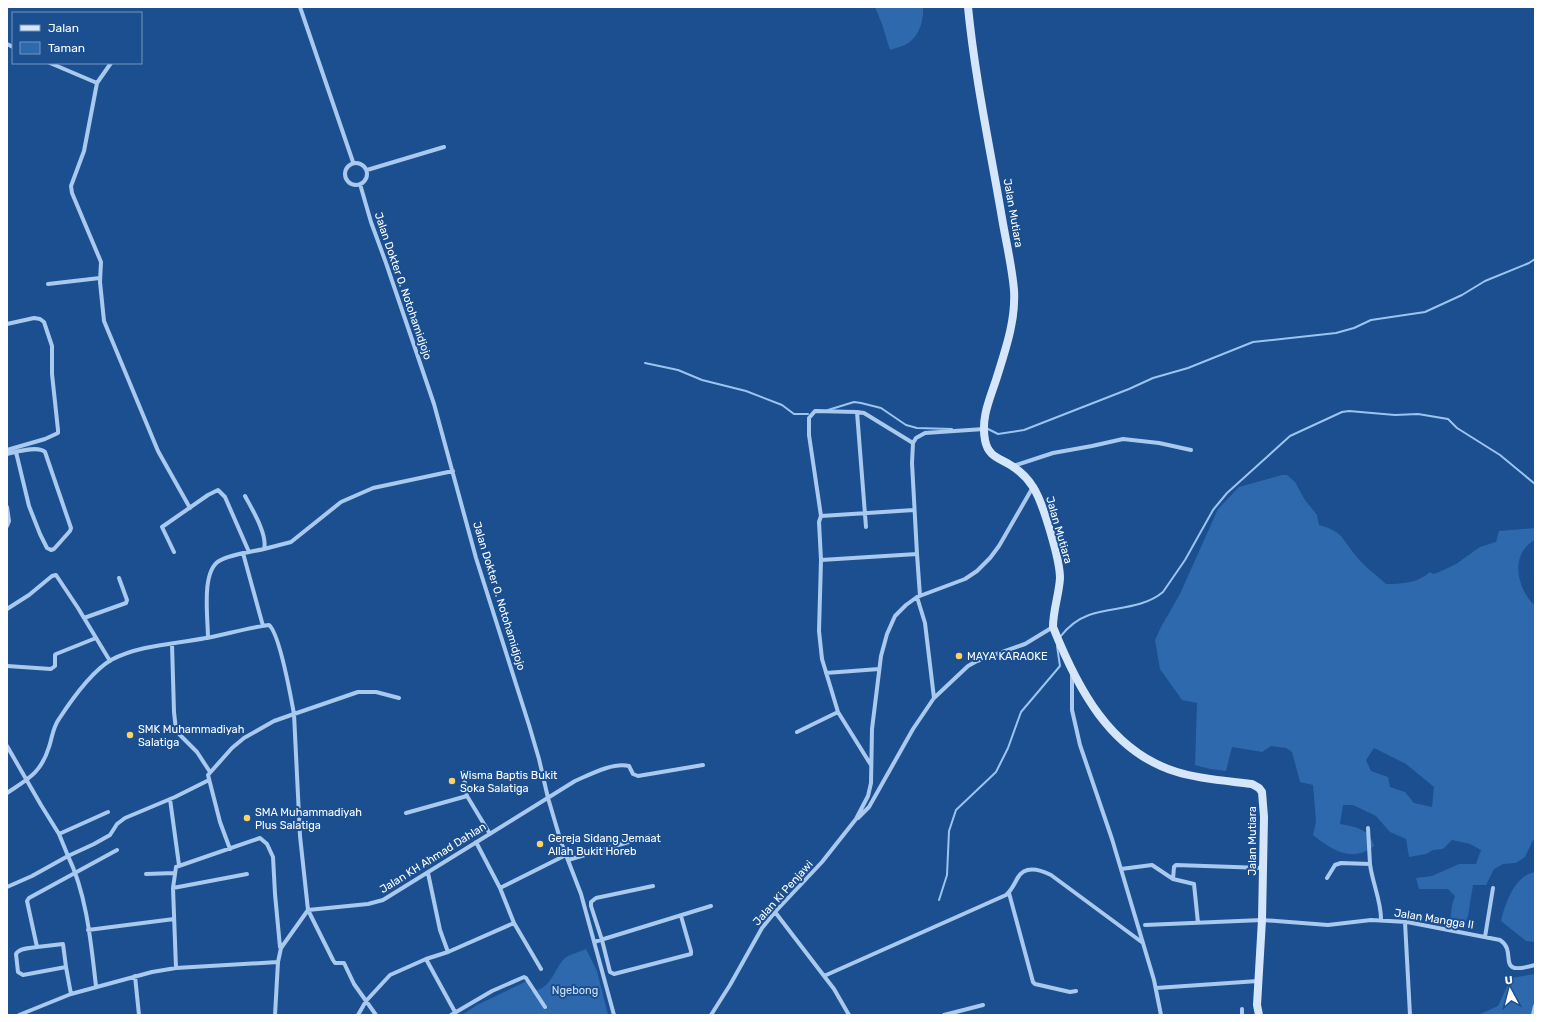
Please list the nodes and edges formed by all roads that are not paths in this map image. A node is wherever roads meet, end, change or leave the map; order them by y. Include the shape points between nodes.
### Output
1 (300, 7) edge
2 (968, 7) edge
3 (52, 64) edge
4 (110, 64) edge
5 (97, 82) junction
6 (444, 147) dead end
7 (352, 162) junction
8 (367, 170) junction
9 (360, 184) junction
10 (100, 278) junction
11 (48, 284) dead end
12 (7, 324) edge
13 (857, 412) junction
14 (984, 428) junction
15 (913, 443) junction
16 (7, 450) edge
17 (1191, 450) dead end
18 (16, 452) junction
19 (7, 454) edge
20 (1012, 466) junction
21 (453, 471) junction
22 (1033, 486) junction
23 (245, 496) dead end
24 (7, 507) edge
25 (190, 508) junction
26 (914, 510) junction
27 (865, 514) junction
28 (821, 516) junction
29 (7, 526) edge
30 (866, 527) dead end
31 (264, 549) junction
32 (174, 552) dead end
33 (249, 552) junction
34 (242, 553) junction
35 (917, 554) junction
36 (821, 560) junction
37 (118, 578) dead end
38 (918, 596) junction
39 (7, 609) edge
40 (84, 618) junction
41 (263, 626) junction
42 (1053, 627) junction
43 (96, 638) junction
44 (208, 638) junction
45 (172, 644) junction
46 (110, 661) junction
47 (7, 666) edge
48 (1072, 668) junction
49 (879, 669) junction
50 (826, 672) junction
51 (399, 698) dead end
52 (934, 698) junction
53 (838, 712) junction
54 (294, 714) junction
55 (797, 732) dead end
56 (7, 746) edge
57 (703, 765) dead end
58 (872, 766) junction
59 (210, 772) junction
60 (464, 772) dead end
61 (27, 779) junction
62 (209, 780) junction
63 (7, 793) edge
64 (467, 796) junction
65 (548, 798) junction
66 (170, 799) junction
67 (108, 812) dead end
68 (406, 813) dead end
69 (856, 819) junction
70 (1368, 828) dead end
71 (60, 834) junction
72 (490, 834) junction
73 (649, 836) dead end
74 (476, 842) junction
75 (230, 849) junction
76 (117, 850) dead end
77 (566, 855) junction
78 (68, 856) junction
79 (568, 860) junction
80 (1370, 864) junction
81 (178, 865) junction
82 (1121, 868) junction
83 (1264, 868) junction
84 (76, 872) junction
85 (174, 873) junction
86 (428, 873) junction
87 (146, 874) dead end
88 (247, 874) dead end
89 (1327, 878) dead end
90 (1173, 879) junction
91 (653, 886) dead end
92 (7, 887) edge
93 (173, 888) junction
94 (500, 888) junction
95 (1493, 888) dead end
96 (1008, 893) junction
97 (711, 906) dead end
98 (308, 910) junction
99 (775, 912) junction
100 (681, 916) junction
101 (174, 919) junction
102 (1262, 920) junction
103 (1381, 920) junction
104 (1405, 922) junction
105 (514, 923) junction
106 (1198, 923) junction
107 (1145, 925) dead end
108 (88, 930) junction
109 (1485, 937) junction
110 (602, 940) junction
111 (594, 942) junction
112 (1143, 943) junction
113 (37, 947) junction
114 (280, 948) junction
115 (448, 952) junction
116 (426, 960) junction
117 (278, 962) junction
118 (1535, 965) edge
119 (66, 967) junction
120 (176, 968) junction
121 (541, 969) dead end
122 (135, 976) junction
123 (824, 976) junction
124 (1259, 981) junction
125 (96, 986) junction
126 (1156, 988) junction
127 (1076, 991) dead end
128 (71, 994) junction
129 (366, 1000) junction
130 (983, 1005) dead end
131 (1535, 1006) edge
132 (545, 1008) dead end
133 (1242, 1009) dead end
134 (455, 1012) junction
135 (19, 1015) edge
136 (139, 1015) edge
137 (275, 1015) edge
138 (358, 1015) edge
139 (376, 1015) edge
140 (451, 1015) edge
141 (614, 1015) edge
142 (711, 1015) edge
143 (849, 1015) edge
144 (944, 1015) edge
145 (1161, 1015) edge
146 (1242, 1015) edge
147 (1259, 1015) edge
148 (1410, 1015) edge
149 (1533, 1015) edge

1 - 7 street
2 - 14 street, Jalan Mutiara via 1014,291 1009,333 983,422
3 - 5 street
4 - 5 street
5 - 10 street via 84,152 71,186 79,211 102,262
6 - 8 street
7 - 8 street via 360,163
7 - 9 street via 346,167 345,177 349,183
8 - 9 street via 366,179
9 - 21 street, Jalan Dokter O. Notohamidjojo via 434,404
10 - 11 street
10 - 25 street via 104,321 158,451
12 - 16 street via 34,318 44,322 52,346 58,433
13 - 15 street via 864,413
13 - 27 street
13 - 28 street via 819,410 813,412 809,418
14 - 15 street via 925,433
14 - 20 street, Jalan Mutiara via 988,450 993,456
15 - 26 street
17 - 20 street via 1123,439 1053,452
18 - 18 street via 37,448 44,452 71,528 54,549 47,548 29,506
18 - 19 street
20 - 22 street, Jalan Mutiara
21 - 31 street via 373,488 341,502 291,542
21 - 65 street, Jalan Dokter O. Notohamidjojo via 476,558 539,759
22 - 38 street via 1014,522 990,558 977,571 965,579
22 - 42 street, Jalan Mutiara via 1043,507 1060,577
23 - 31 street via 262,532
24 - 29 street
25 - 32 street via 162,527
25 - 33 street via 208,495 218,490 221,492
26 - 27 street
26 - 35 street
27 - 28 street
27 - 30 street
28 - 36 street
31 - 33 street
33 - 34 street
34 - 41 street
34 - 44 street via 220,561 210,572 207,603
35 - 36 street
35 - 38 street
36 - 50 street via 819,631
37 - 40 street via 126,603
38 - 49 street via 900,610 893,621 887,634
38 - 52 street via 925,624
39 - 40 street via 56,575
40 - 43 street
41 - 44 street
41 - 54 street via 271,627 278,646
42 - 48 street, Jalan Mutiara
42 - 52 street via 1025,644 976,661
43 - 46 street
43 - 47 street via 55,655 55,666 51,669
44 - 45 street
45 - 46 street via 140,650
45 - 59 street via 176,730 197,752
46 - 61 street via 81,687 58,721 42,765
48 - 82 street via 1072,710 1080,745
48 - 83 street, Jalan Mutiara via 1098,714 1139,754 1158,766 1178,773 1252,784 1259,788 1262,792 1264,816
49 - 50 street
49 - 58 street via 872,729
50 - 53 street
51 - 54 street via 376,692 358,692
52 - 69 street via 913,729 869,807
53 - 55 street
53 - 58 street
54 - 59 street via 274,721 244,738
54 - 98 street via 300,836
56 - 61 street
57 - 65 street, Jalan KH Ahmad Dahlan via 638,776 633,774 627,765 617,766 575,781
58 - 69 street via 871,788
59 - 62 street
60 - 64 street
61 - 63 street
61 - 71 street
62 - 66 street
62 - 75 street
64 - 68 street
64 - 72 street
65 - 72 street, Jalan KH Ahmad Dahlan
65 - 77 street, Jalan Dokter O. Notohamidjojo
66 - 78 street via 120,821 110,835
66 - 81 street
67 - 71 street
69 - 99 street, Jalan Ki Penjawi via 822,862
70 - 80 street
71 - 78 street
72 - 74 street, Jalan KH Ahmad Dahlan
73 - 79 street
74 - 86 street, Jalan KH Ahmad Dahlan
74 - 94 street
75 - 81 street
75 - 114 street via 260,838 272,853
76 - 84 street
77 - 79 street, Jalan Dokter O. Notohamidjojo
77 - 94 street
78 - 84 street
78 - 92 street
79 - 111 street, Jalan Dokter O. Notohamidjojo via 581,894
80 - 89 street via 1341,863 1335,865
80 - 103 street via 1382,911
81 - 85 street
82 - 90 street via 1152,865
82 - 112 street
83 - 90 street via 1176,865
83 - 102 street, Jalan Mutiara
84 - 108 street
84 - 113 street via 27,901
85 - 87 street
85 - 93 street
86 - 98 street, Jalan KH Ahmad Dahlan via 379,902
86 - 115 street via 440,930
88 - 93 street
90 - 106 street via 1195,884
91 - 110 street via 593,900 591,906
93 - 101 street
94 - 105 street
95 - 109 street
96 - 112 street via 1023,871 1030,869 1045,872
96 - 123 street
96 - 127 street via 1033,982 1070,992
97 - 100 street
98 - 114 street
98 - 129 street via 334,962 344,963 354,984
99 - 123 street
99 - 142 street, Jalan Ki Penjawi via 762,928
100 - 110 street
100 - 110 street via 691,951 688,956 612,973 609,971
101 - 108 street
101 - 120 street
102 - 103 street, Jalan Mangga II via 1328,925
102 - 106 street, Jalan Mangga II
102 - 124 street, Jalan Mutiara
103 - 104 street, Jalan Mangga II
104 - 109 street, Jalan Mangga II
104 - 148 street
105 - 115 street
105 - 121 street
106 - 107 street, Jalan Mangga II
108 - 125 street
109 - 118 street, Jalan Mangga II via 1504,943 1512,967 1522,969
110 - 111 street
111 - 141 street, Jalan Dokter O. Notohamidjojo
112 - 126 street
113 - 119 street via 63,944
113 - 119 street via 17,952 20,974
114 - 117 street
115 - 116 street
116 - 129 street via 390,975
116 - 134 street
117 - 120 street
117 - 137 street
119 - 128 street
120 - 122 street
122 - 125 street
122 - 136 street
123 - 143 street
124 - 126 street
124 - 147 street, Jalan Mutiara
125 - 128 street
126 - 145 street
128 - 135 street
129 - 138 street
129 - 139 street
130 - 144 street
131 - 149 street
132 - 134 street via 524,977
133 - 146 street
134 - 140 street

